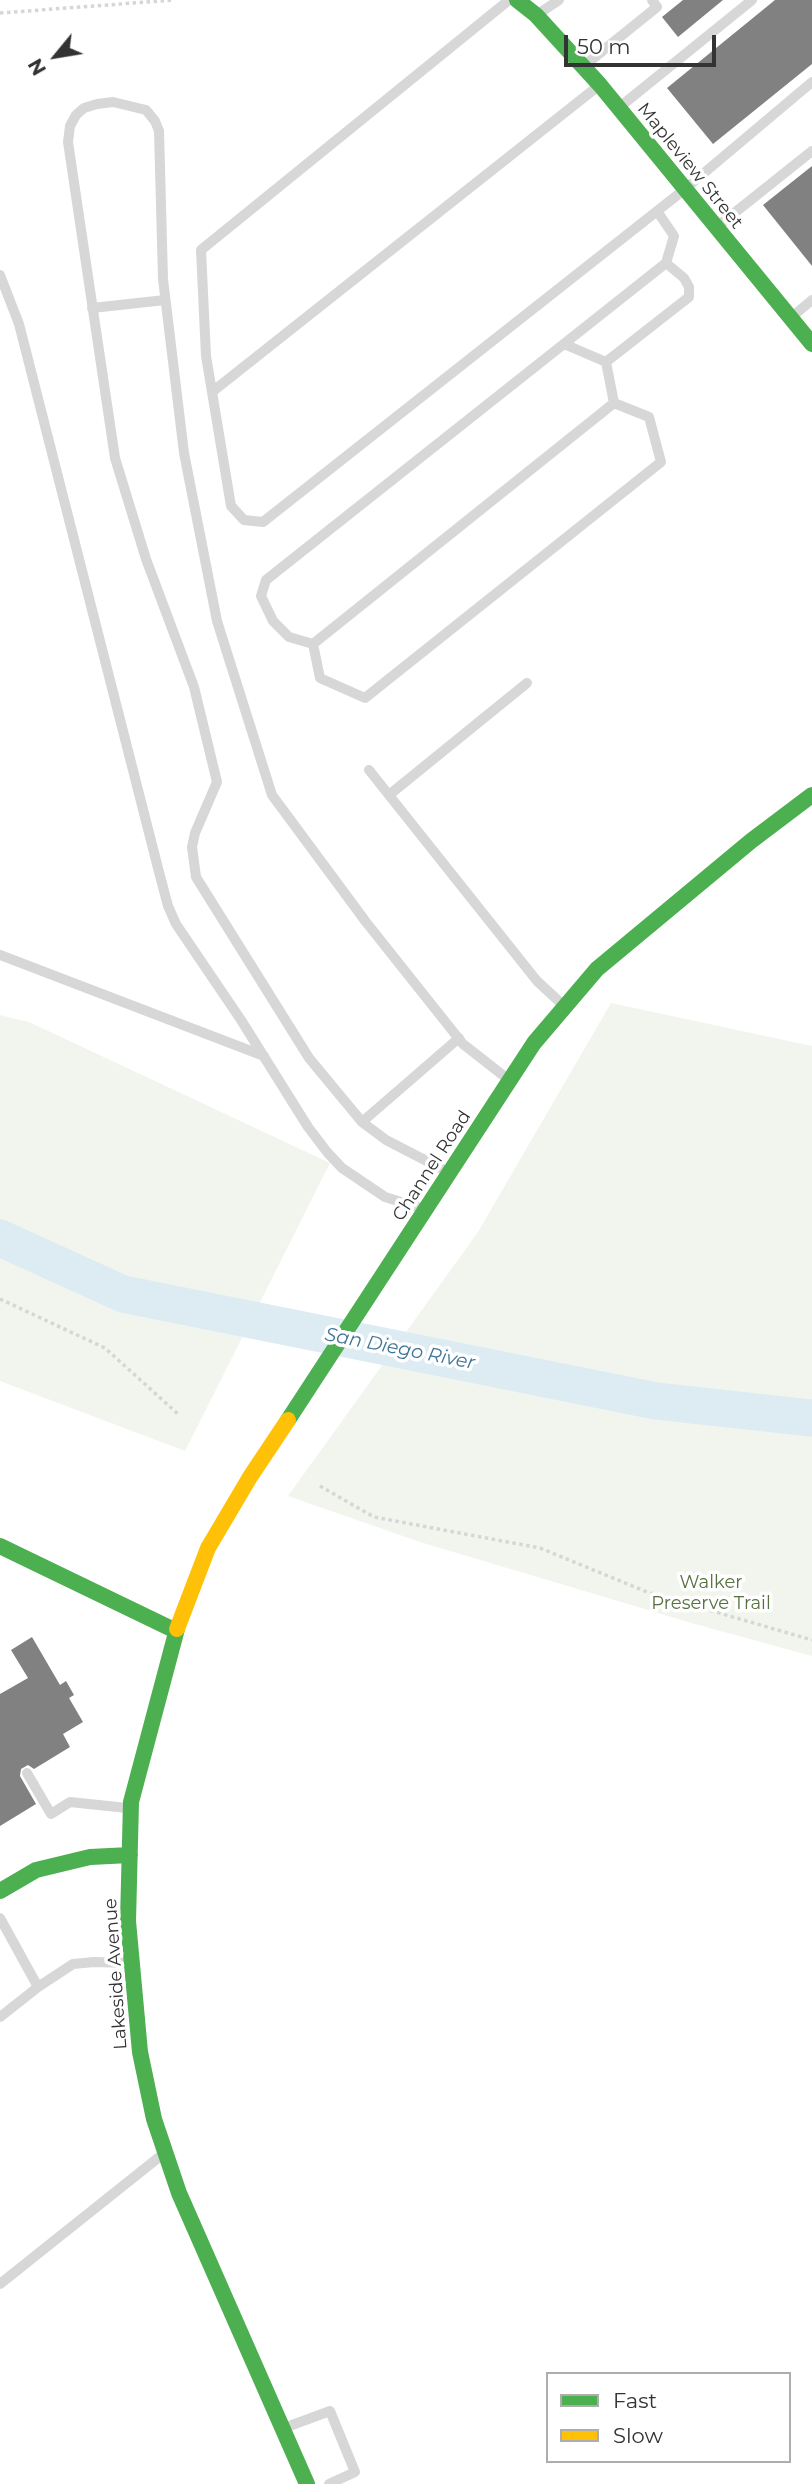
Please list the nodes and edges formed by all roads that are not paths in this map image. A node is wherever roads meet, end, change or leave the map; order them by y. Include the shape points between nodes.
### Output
1 (509, 0) edge
2 (517, 0) edge
3 (559, 0) edge
4 (652, 0) edge
5 (752, 0) edge
6 (534, 8) edge
7 (583, 67) junction
8 (812, 82) edge
9 (600, 85) junction
10 (618, 108) junction
11 (812, 151) edge
12 (685, 189) junction
13 (657, 211) junction
14 (716, 228) junction
15 (666, 263) junction
16 (0, 275) edge
17 (165, 300) junction
18 (812, 300) edge
19 (92, 309) junction
20 (791, 318) junction
21 (564, 344) junction
22 (812, 344) edge
23 (606, 362) junction
24 (212, 392) junction
25 (614, 403) junction
26 (313, 644) junction
27 (527, 683) dead end
28 (369, 771) dead end
29 (388, 795) junction
30 (812, 795) edge
31 (0, 955) edge
32 (565, 1007) junction
33 (459, 1038) junction
34 (264, 1056) junction
35 (510, 1081) junction
36 (362, 1122) junction
37 (451, 1173) junction
38 (427, 1210) junction
39 (1, 1550) edge
40 (176, 1631) junction
41 (27, 1773) dead end
42 (131, 1808) junction
43 (130, 1855) junction
44 (0, 1891) edge
45 (0, 1918) edge
46 (132, 1964) junction
47 (38, 1987) junction
48 (1, 2012) edge
49 (166, 2152) junction
50 (0, 2284) edge
51 (282, 2429) junction
52 (307, 2484) edge
53 (329, 2484) edge

1 - 24 lane via 201,250
2 - 6 main road, Mapleview Street
3 - 6 lane
4 - 7 lane via 657,7
5 - 10 lane
6 - 7 main road, Mapleview Street
7 - 9 main road, Mapleview Street
8 - 12 lane
9 - 10 main road, Mapleview Street
9 - 24 lane
10 - 12 main road, Mapleview Street
11 - 14 lane
12 - 13 lane
12 - 14 main road, Mapleview Street
13 - 15 lane via 674,236
13 - 24 lane via 263,522 244,520 231,506
14 - 20 main road, Mapleview Street
15 - 21 lane
15 - 23 lane via 684,278 689,297
16 - 34 lane via 19,324 168,905
17 - 19 lane
17 - 19 lane via 159,131 146,110 113,102 84,108 70,126 68,142
17 - 33 lane via 184,453 217,621 272,795
18 - 20 lane
19 - 36 lane via 114,457 194,687 217,782 191,847 196,877 309,1058
20 - 22 main road, Mapleview Street
21 - 23 lane
21 - 26 lane via 266,580 261,596 273,621 289,637
23 - 25 lane
25 - 26 lane
25 - 26 lane via 649,417 661,462 365,698 320,678
27 - 29 lane
28 - 29 lane
29 - 32 lane via 537,981
30 - 32 main road, Channel Road via 597,969
31 - 34 lane
32 - 35 main road, Channel Road
33 - 35 lane
33 - 36 lane
34 - 38 lane via 308,1127 342,1168 385,1197
35 - 37 main road, Channel Road
36 - 37 lane via 386,1140
37 - 38 main road, Channel Road
38 - 40 main road, Channel Road via 208,1548
39 - 40 main road
40 - 42 main road, Lakeside Avenue
41 - 42 lane via 51,1814 70,1802
42 - 43 main road, Lakeside Avenue
43 - 44 main road via 90,1857 36,1870
43 - 46 main road, Lakeside Avenue
45 - 47 lane
46 - 47 lane via 73,1964
46 - 49 main road, Lakeside Avenue via 140,2052
47 - 48 lane
49 - 50 lane
49 - 51 main road, Lakeside Avenue via 179,2193
51 - 52 main road, Lakeside Avenue
51 - 53 lane via 330,2411 355,2472

